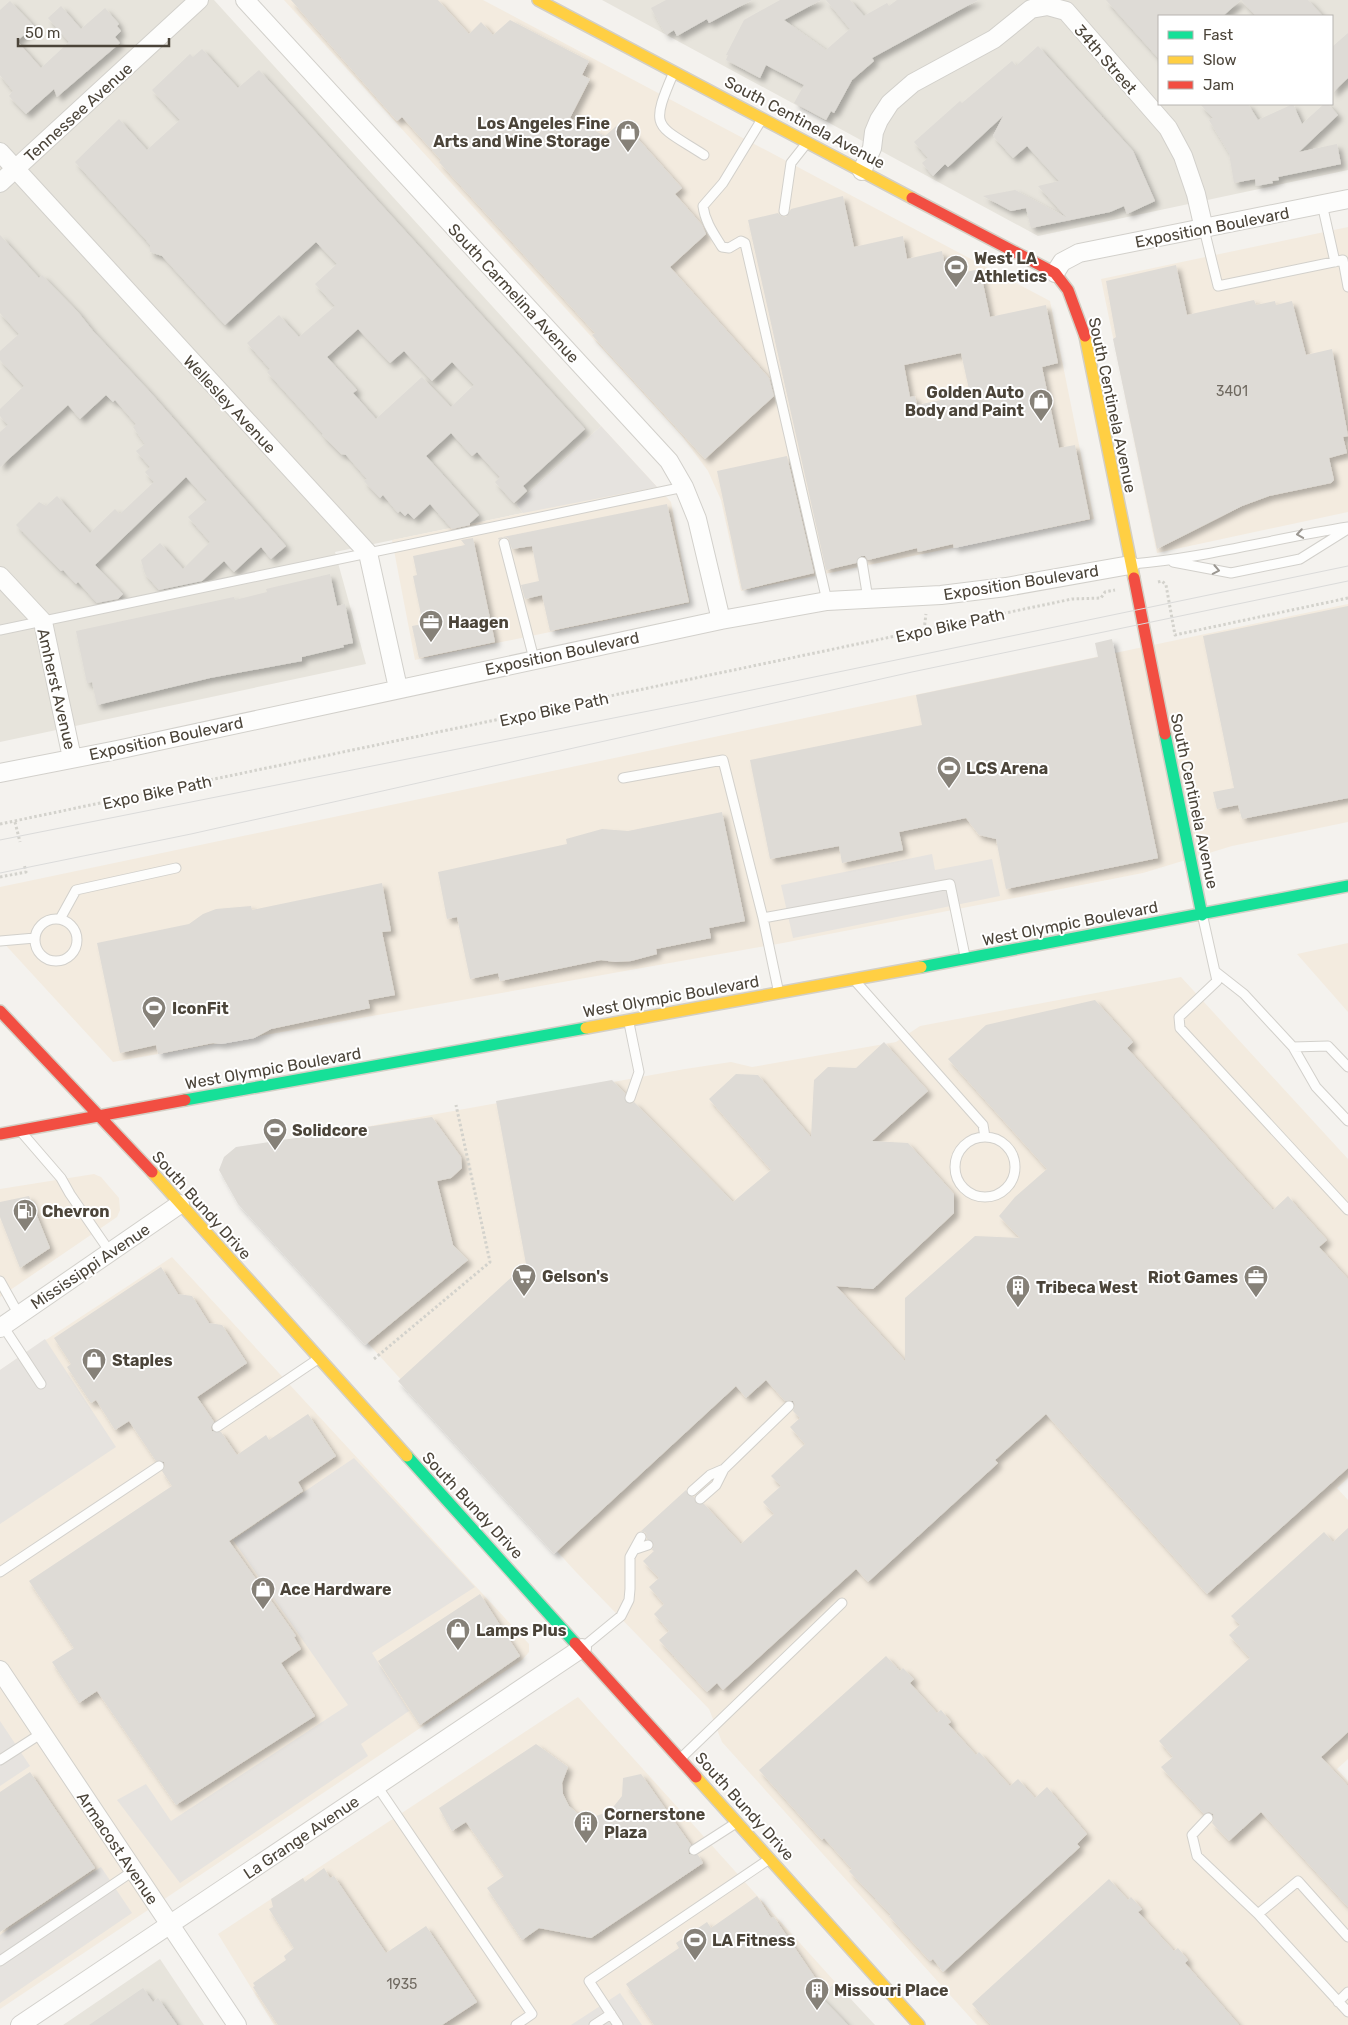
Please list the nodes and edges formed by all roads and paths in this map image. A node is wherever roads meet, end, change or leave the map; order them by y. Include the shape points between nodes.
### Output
1 (200, 0) edge
2 (246, 0) edge
3 (547, 2) edge
4 (674, 71) junction
5 (762, 118) junction
6 (808, 142) junction
7 (0, 152) edge
8 (704, 155) dead end
9 (15, 169) junction
10 (862, 171) junction
11 (0, 183) edge
12 (1348, 199) edge
13 (1322, 204) junction
14 (784, 211) dead end
15 (1204, 230) junction
16 (1335, 262) junction
17 (1055, 273) junction
18 (1348, 287) edge
19 (684, 487) junction
20 (1348, 528) edge
21 (504, 543) dead end
22 (368, 553) junction
23 (1168, 561) junction
24 (862, 562) dead end
25 (1130, 564) junction
26 (0, 576) edge
27 (1162, 581) dead end
28 (1105, 592) dead end
29 (1348, 598) edge
30 (868, 599) junction
31 (827, 602) junction
32 (721, 620) junction
33 (43, 622) junction
34 (0, 630) edge
35 (534, 659) junction
36 (398, 688) junction
37 (72, 758) junction
38 (0, 773) edge
39 (623, 778) dead end
40 (15, 822) junction
41 (0, 824) edge
42 (20, 842) dead end
43 (24, 864) dead end
44 (176, 868) dead end
45 (0, 877) edge
46 (1348, 886) edge
47 (1202, 915) junction
48 (763, 918) junction
49 (60, 919) junction
50 (35, 938) junction
51 (0, 940) edge
52 (966, 959) junction
53 (1216, 972) junction
54 (853, 979) junction
55 (779, 993) junction
56 (2, 1017) edge
57 (628, 1020) junction
58 (1293, 1047) junction
59 (1348, 1067) edge
60 (630, 1098) dead end
61 (456, 1106) dead end
62 (101, 1116) junction
63 (1348, 1121) edge
64 (20, 1130) junction
65 (0, 1134) edge
66 (985, 1137) junction
67 (180, 1204) junction
68 (1348, 1210) edge
69 (110, 1252) junction
70 (0, 1281) edge
71 (19, 1315) junction
72 (2, 1327) edge
73 (319, 1358) junction
74 (374, 1359) dead end
75 (41, 1384) dead end
76 (789, 1406) dead end
77 (217, 1427) dead end
78 (159, 1466) dead end
79 (724, 1469) junction
80 (692, 1492) dead end
81 (700, 1500) dead end
82 (641, 1538) dead end
83 (648, 1545) dead end
84 (636, 1550) junction
85 (0, 1572) edge
86 (842, 1603) dead end
87 (582, 1648) junction
88 (0, 1670) edge
89 (42, 1733) junction
90 (681, 1759) junction
91 (0, 1760) edge
92 (377, 1786) junction
93 (1208, 1818) dead end
94 (737, 1822) junction
95 (694, 1850) dead end
96 (770, 1858) junction
97 (133, 1870) junction
98 (1258, 1914) junction
99 (170, 1925) junction
100 (1348, 1937) edge
101 (0, 1961) edge
102 (1348, 1992) edge
103 (1338, 2002) junction
104 (1348, 2012) edge
105 (611, 2014) junction
106 (20, 2025) edge
107 (237, 2025) edge
108 (516, 2025) edge
109 (594, 2025) edge
110 (618, 2025) edge
111 (919, 2025) edge

1 - 9 street, Tennessee Avenue
2 - 19 street, South Carmelina Avenue via 669,461
3 - 4 main road, South Centinela Avenue
4 - 5 main road, South Centinela Avenue
4 - 8 lane via 658,116 662,127
5 - 6 main road, South Centinela Avenue
5 - 31 lane via 723,183 703,206 708,225 722,247 729,248 740,241 745,243
6 - 10 main road, South Centinela Avenue
6 - 14 lane via 791,163
7 - 9 street, Wellesley Avenue
9 - 11 street, Tennessee Avenue
9 - 22 street, Wellesley Avenue
10 - 15 street, 34th Street via 872,148 874,132 890,103 913,83 994,39 1031,9 1048,6 1066,11 1168,128 1183,156
10 - 17 main road, South Centinela Avenue
12 - 13 street, Exposition Boulevard
13 - 15 street, Exposition Boulevard
13 - 16 lane
15 - 16 lane via 1218,286
15 - 17 street, Exposition Boulevard via 1079,253 1062,262
16 - 18 lane via 1342,260
17 - 25 main road, South Centinela Avenue via 1068,290 1084,332
19 - 22 lane
19 - 32 street, South Carmelina Avenue via 697,519
20 -> 23 lane via 1294,535
23 -> 20 lane via 1231,574 1300,559
21 - 35 lane
22 - 33 lane
22 - 36 street
23 - 25 lane
24 - 30 lane
25 - 30 street, Exposition Boulevard via 1006,588
25 - 47 main road, South Centinela Avenue
26 - 33 street, Amherst Avenue
27 - 29 path via 1166,585 1175,634
28 - 40 path, Expo Bike Path via 1101,598 1072,599
30 - 31 street, Exposition Boulevard
31 - 32 street, Exposition Boulevard
32 - 35 street, Exposition Boulevard
33 - 34 lane
33 - 37 street, Amherst Avenue
35 - 36 street, Exposition Boulevard
36 - 37 street, Exposition Boulevard
37 - 38 street, Exposition Boulevard
39 - 48 lane via 723,760
40 - 41 path, Expo Bike Path
40 - 42 path
43 - 45 path via 26,872
44 - 49 lane via 76,890
46 - 47 main road, West Olympic Boulevard
47 - 52 main road, West Olympic Boulevard
47 - 53 lane
48 - 52 lane via 950,884
48 - 55 lane
49 - 50 lane via 40,926
49 - 50 lane via 76,933 76,946 68,957 55,961 43,956 38,951
50 - 51 lane
52 - 54 main road, West Olympic Boulevard
53 - 58 lane via 1244,994
53 - 68 lane via 1217,981 1179,1017 1180,1028
54 - 55 main road, West Olympic Boulevard
54 - 66 lane via 983,1125
55 - 57 main road, West Olympic Boulevard
56 - 62 main road, South Bundy Drive
57 - 60 lane via 639,1072
57 - 62 main road, West Olympic Boulevard
58 - 59 lane via 1328,1046
58 - 63 lane via 1316,1087
61 - 74 path via 490,1262
62 - 64 main road, West Olympic Boulevard
62 - 67 main road, South Bundy Drive
64 - 65 main road, West Olympic Boulevard
64 - 69 lane via 61,1178
66 - 66 lane via 1004,1144 1014,1160 1012,1180 1002,1191 978,1196 969,1192 957,1178 955,1168 960,1150 967,1143
67 - 69 street, Mississippi Avenue
67 - 73 main road, South Bundy Drive
69 - 71 street, Mississippi Avenue
70 - 71 lane
71 - 72 street, Mississippi Avenue
72 - 75 lane
73 - 77 lane
73 - 87 main road, South Bundy Drive
76 - 79 lane
78 - 85 lane
79 - 80 lane via 710,1475
79 - 81 lane via 716,1485
82 - 84 lane
83 - 84 lane
84 - 87 lane via 630,1557 629,1600 621,1616
86 - 90 lane
87 - 90 main road, South Bundy Drive
87 - 92 street, La Grange Avenue
88 - 89 street, Armacost Avenue
89 - 91 lane
89 - 97 street, Armacost Avenue
90 - 94 main road, South Bundy Drive
92 - 99 street, La Grange Avenue
92 - 108 lane via 532,2014
93 - 98 lane via 1192,1835 1197,1856
94 - 95 lane
94 - 96 main road, South Bundy Drive
96 - 105 lane via 589,1981
96 - 111 main road, South Bundy Drive
97 - 99 street, Armacost Avenue
97 - 101 lane
98 - 100 lane via 1298,1881
98 - 103 lane
99 - 106 street, La Grange Avenue
99 - 107 street, Armacost Avenue
102 - 103 lane
103 - 104 lane
105 - 109 lane
105 - 110 lane

